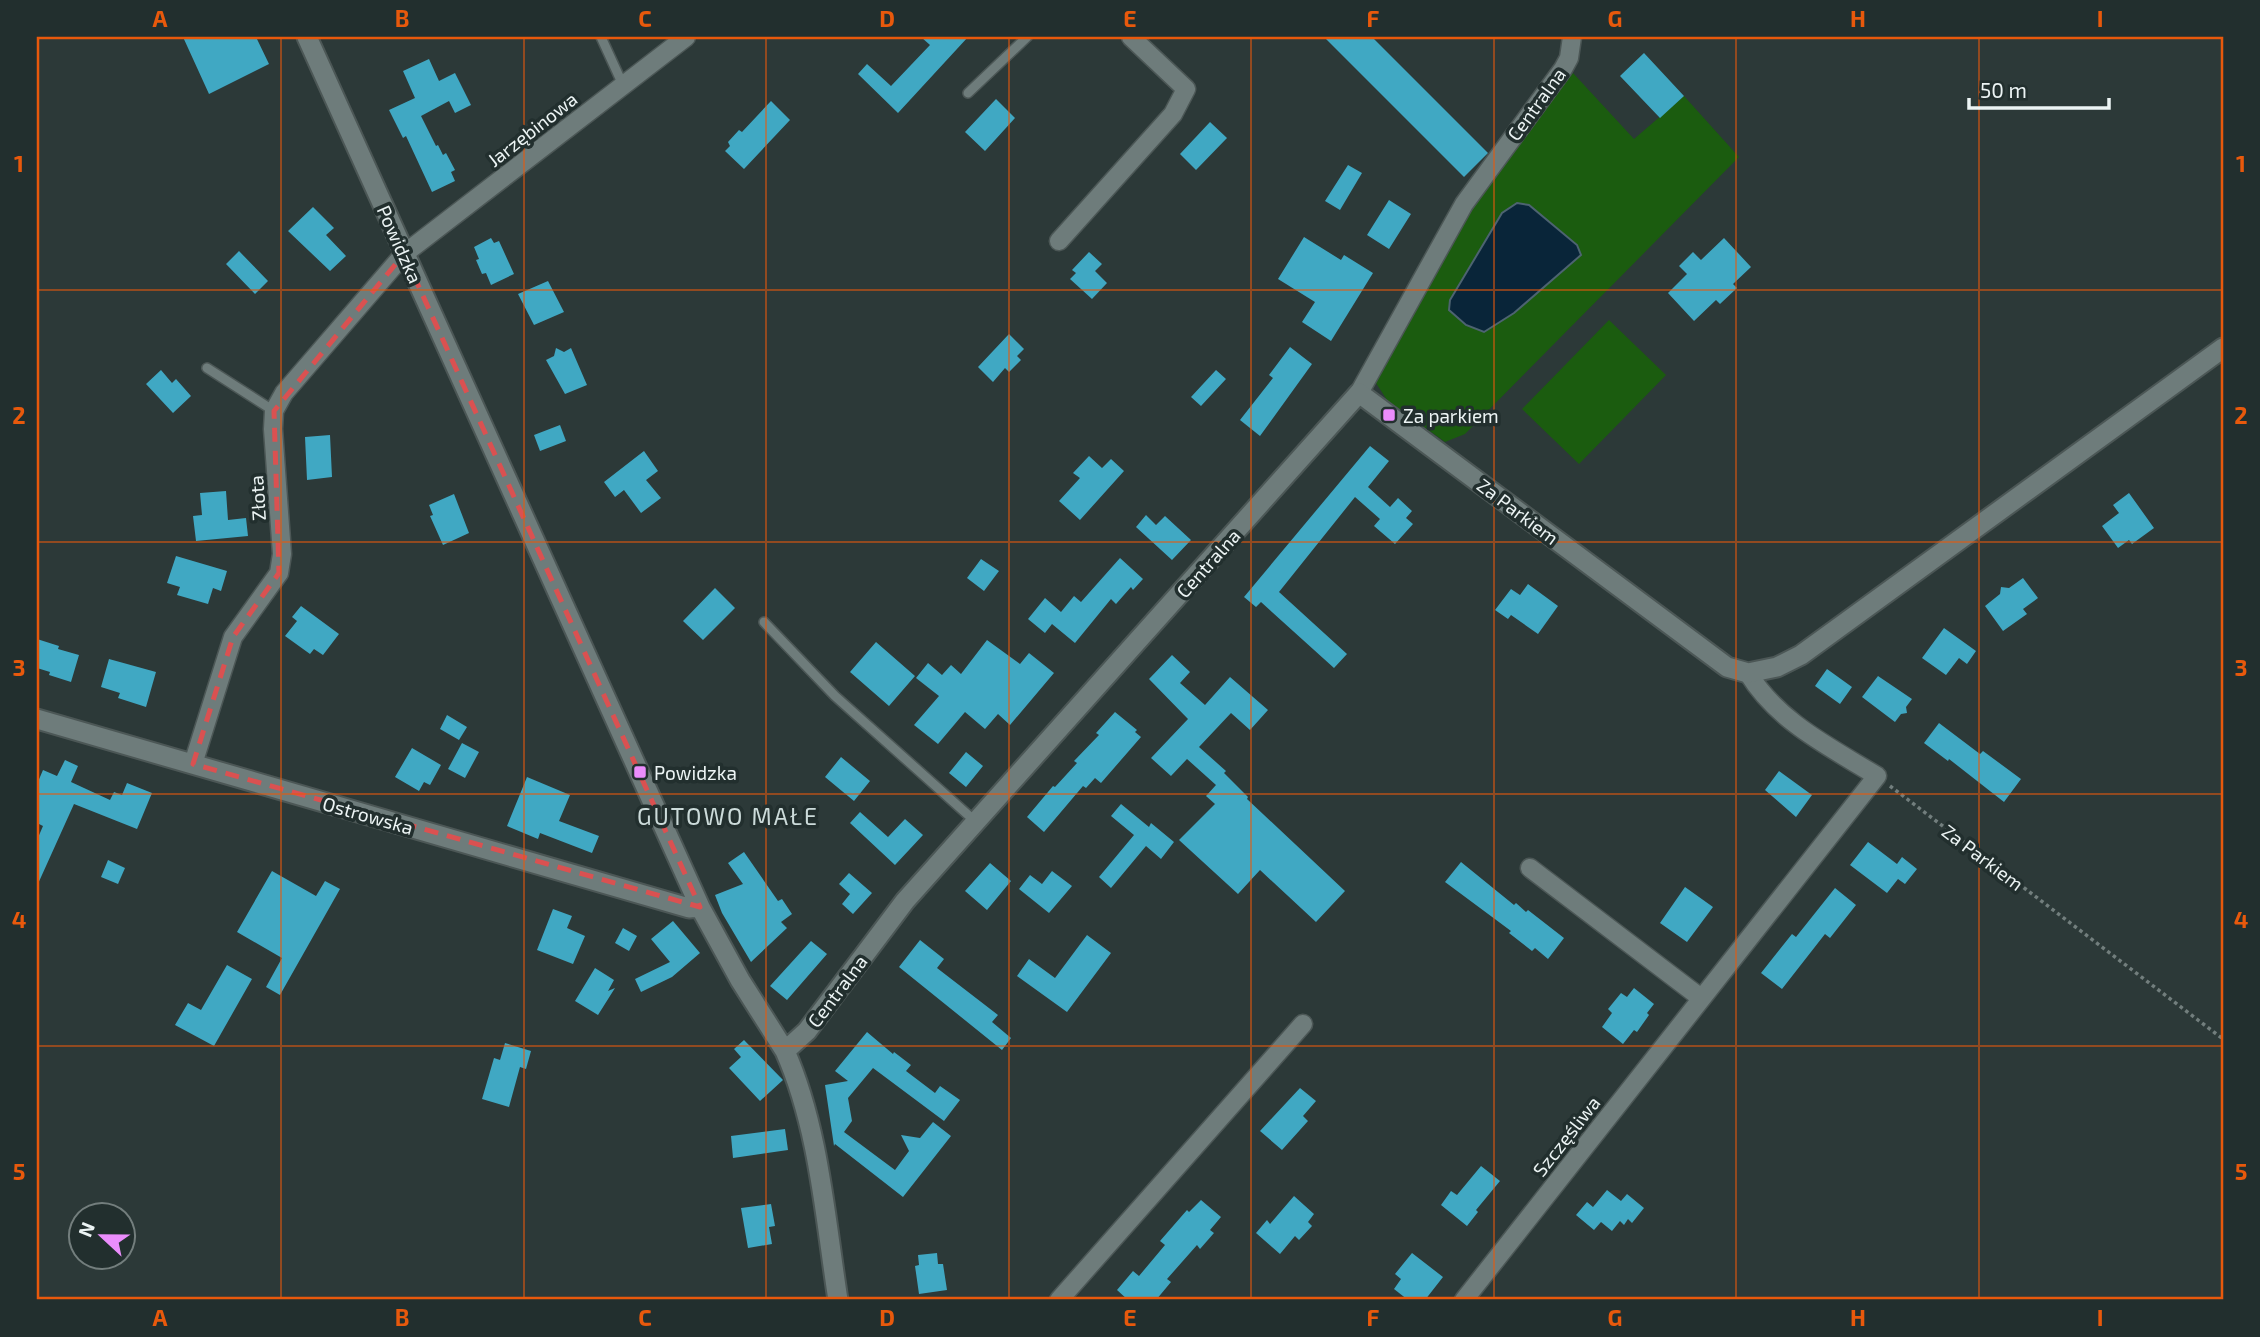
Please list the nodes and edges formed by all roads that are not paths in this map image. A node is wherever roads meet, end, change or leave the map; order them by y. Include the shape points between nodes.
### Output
1 (307, 37) edge
2 (601, 37) edge
3 (686, 37) edge
4 (1027, 37) edge
5 (1131, 37) edge
6 (1572, 37) edge
7 (623, 85) junction
8 (968, 93) dead end
9 (1059, 241) dead end
10 (404, 254) junction
11 (2223, 348) edge
12 (207, 368) dead end
13 (1359, 393) junction
14 (274, 411) junction
15 (765, 622) dead end
16 (1748, 673) junction
17 (37, 719) edge
18 (193, 764) junction
19 (1877, 776) joint
20 (976, 822) junction
21 (1530, 868) dead end
22 (700, 907) junction
23 (1701, 998) junction
24 (1303, 1024) dead end
25 (785, 1051) junction
26 (1064, 1298) edge
27 (838, 1300) edge
28 (1464, 1300) edge

1 - 10 street, Powidzka
2 - 7 lane
3 - 7 street, Jarzębinowa
4 - 8 lane
5 - 9 street via 1186,89 1173,114
6 - 13 street, Centralna via 1563,69 1464,204
7 - 10 street, Jarzębinowa
10 - 14 street via 284,393
10 - 22 street, Powidzka
11 - 16 street via 1801,655 1777,667
12 - 14 lane
13 - 16 street, Za Parkiem via 1727,667
13 - 20 street, Centralna
14 - 18 street, Złota via 282,554 279,573 233,637
15 - 20 lane via 835,696
16 - 19 street, Za Parkiem via 1786,719
17 - 18 street, Ostrowska
18 - 22 street, Ostrowska via 689,908
19 - 23 street, Szczęśliwa
20 - 25 street, Centralna via 905,901 807,1031
21 - 23 street
22 - 25 street, Powidzka
23 - 28 street, Szczęśliwa
24 - 26 street
25 - 27 street, Powidzka via 812,1138

